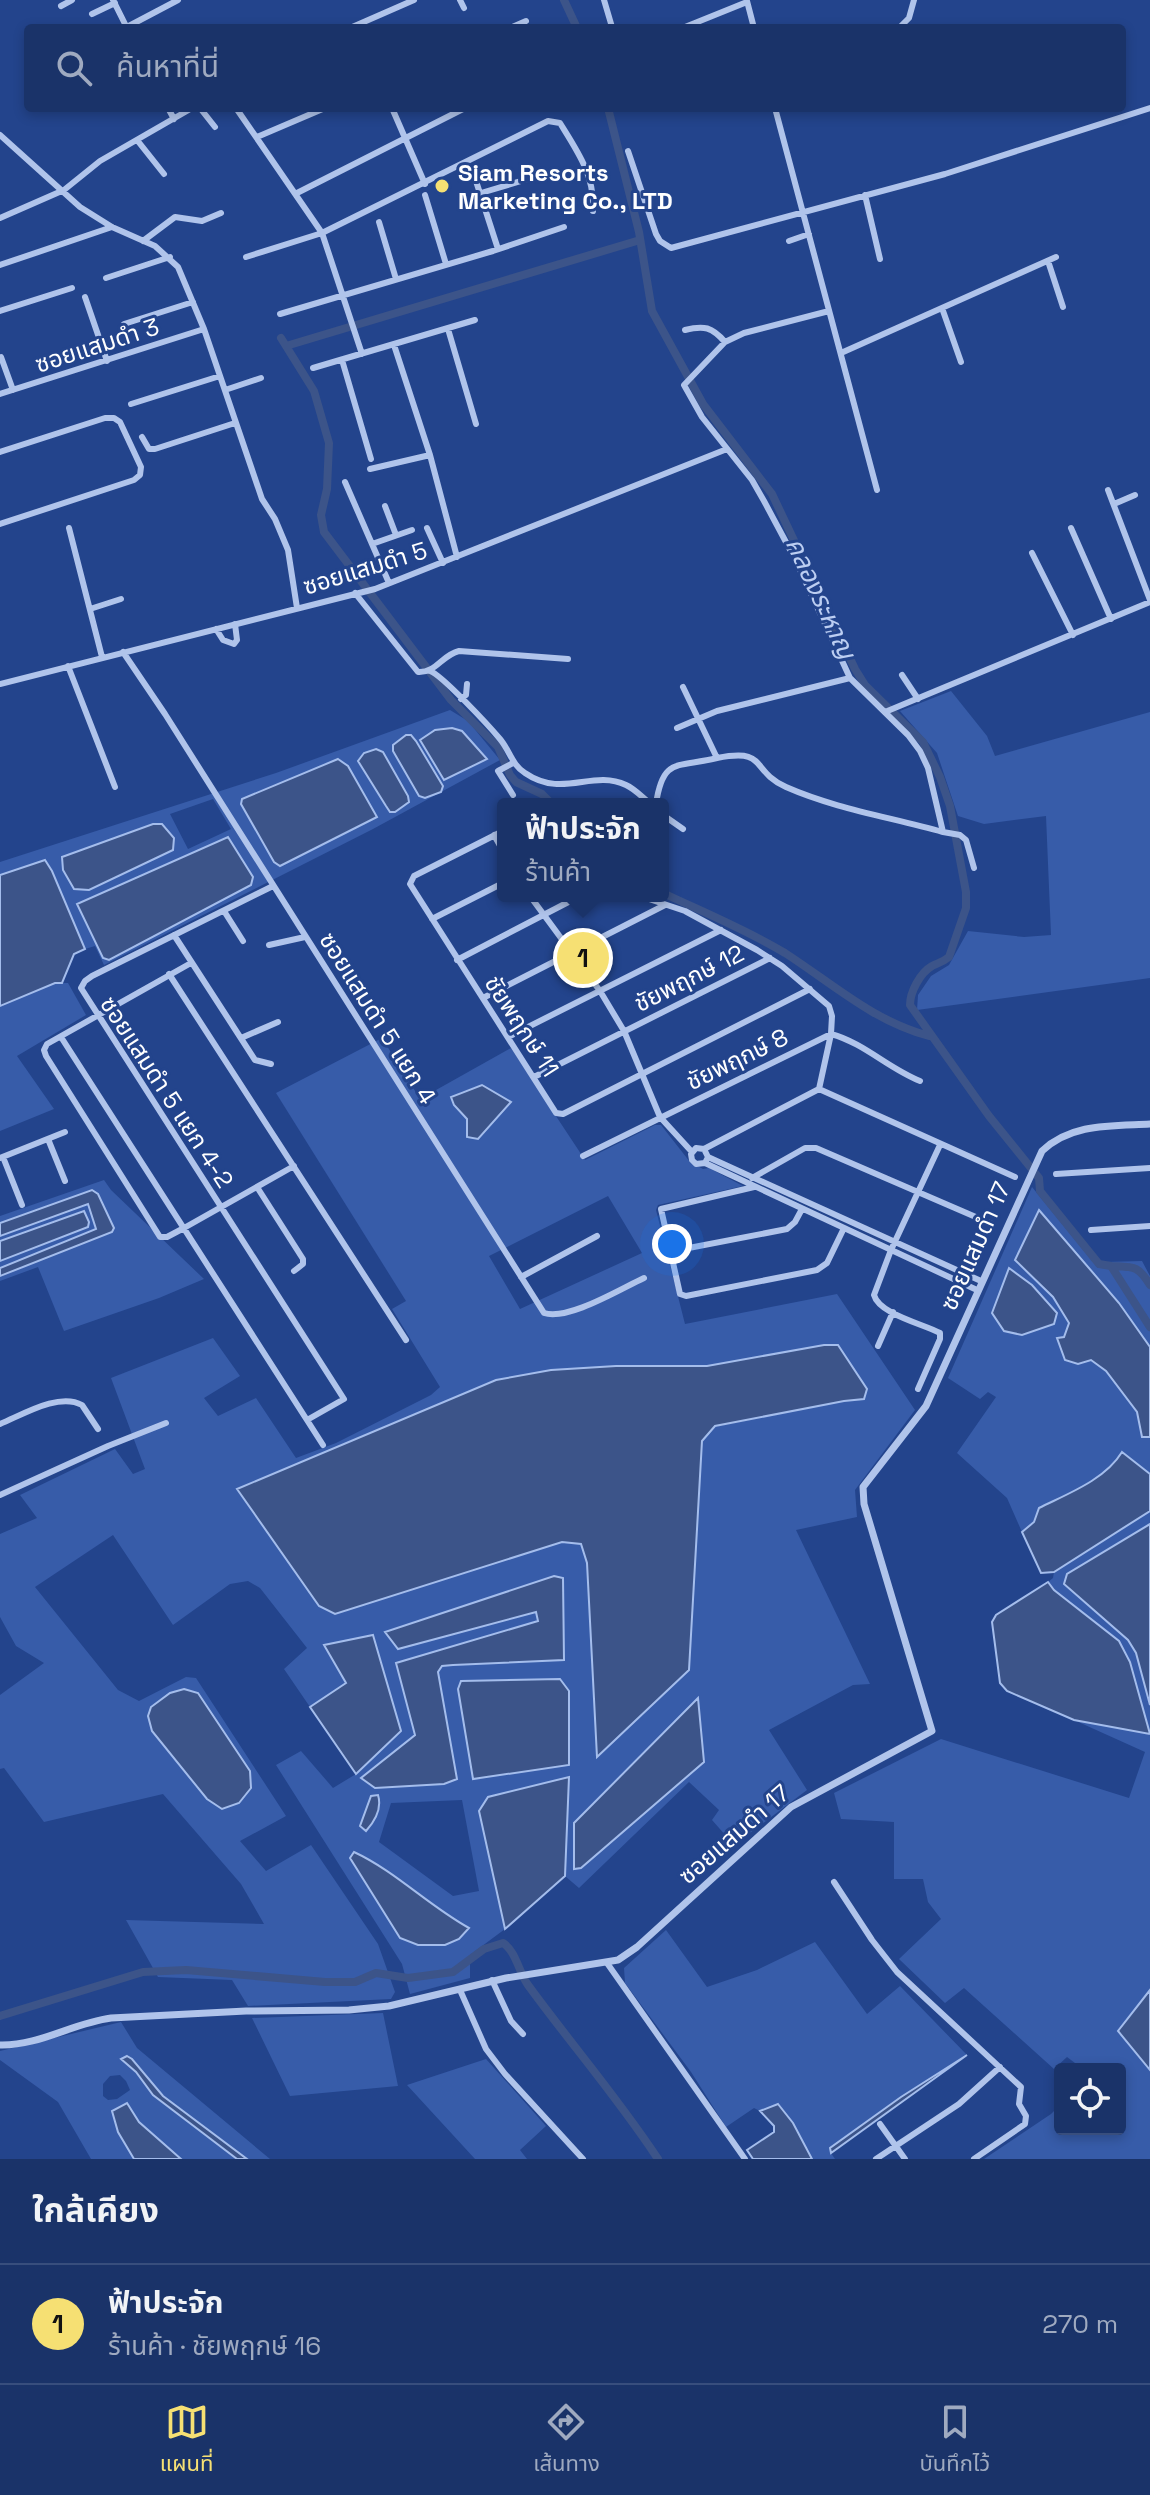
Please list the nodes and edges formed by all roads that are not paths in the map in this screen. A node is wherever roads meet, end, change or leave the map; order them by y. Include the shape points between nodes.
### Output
1 (72, 0) edge
2 (178, 0) edge
3 (414, 0) edge
4 (460, 0) edge
5 (604, 0) edge
6 (914, 0) edge
7 (114, 1) edge
8 (747, 1) edge
9 (61, 6) dead end
10 (464, 8) dead end
11 (92, 14) dead end
12 (526, 21) dead end
13 (124, 24) edge
14 (133, 24) edge
15 (359, 24) edge
16 (519, 24) edge
17 (611, 24) edge
18 (692, 24) edge
19 (753, 24) edge
20 (903, 24) edge
21 (1150, 108) edge
22 (170, 112) edge
23 (185, 112) edge
24 (203, 112) edge
25 (239, 112) edge
26 (316, 112) edge
27 (394, 112) edge
28 (457, 112) edge
29 (776, 112) edge
30 (174, 119) junction
31 (215, 127) dead end
32 (0, 135) edge
33 (257, 137) junction
34 (405, 138) junction
35 (137, 140) junction
36 (628, 151) dead end
37 (164, 174) dead end
38 (541, 175) dead end
39 (476, 181) dead end
40 (425, 184) junction
41 (64, 190) junction
42 (481, 193) junction
43 (295, 194) junction
44 (425, 195) dead end
45 (865, 195) junction
46 (593, 211) dead end
47 (221, 213) dead end
48 (803, 213) junction
49 (0, 218) edge
50 (379, 222) dead end
51 (112, 227) junction
52 (564, 227) dead end
53 (322, 233) junction
54 (809, 234) junction
55 (143, 241) junction
56 (789, 241) dead end
57 (498, 249) junction
58 (170, 257) junction
59 (246, 257) dead end
60 (1056, 257) dead end
61 (880, 259) dead end
62 (1048, 261) junction
63 (446, 264) junction
64 (0, 265) edge
65 (106, 278) dead end
66 (396, 279) junction
67 (72, 288) dead end
68 (344, 294) junction
69 (85, 297) dead end
70 (193, 302) junction
71 (1063, 307) dead end
72 (942, 308) junction
73 (0, 311) edge
74 (829, 311) junction
75 (280, 314) dead end
76 (475, 320) dead end
77 (124, 324) dead end
78 (204, 329) junction
79 (448, 329) junction
80 (685, 330) dead end
81 (725, 342) junction
82 (394, 345) junction
83 (841, 353) junction
84 (362, 354) junction
85 (1, 357) edge
86 (342, 360) junction
87 (107, 361) junction
88 (961, 362) dead end
89 (313, 368) dead end
90 (220, 376) junction
91 (261, 378) dead end
92 (13, 390) junction
93 (225, 390) junction
94 (0, 394) edge
95 (131, 404) dead end
96 (235, 423) junction
97 (476, 424) dead end
98 (142, 437) dead end
99 (727, 449) junction
100 (0, 452) edge
101 (430, 455) junction
102 (371, 459) dead end
103 (370, 469) dead end
104 (345, 482) dead end
105 (877, 490) dead end
106 (1108, 490) dead end
107 (1135, 495) dead end
108 (1114, 504) junction
109 (385, 506) dead end
110 (0, 524) edge
111 (69, 528) dead end
112 (427, 528) dead end
113 (1071, 528) dead end
114 (412, 530) dead end
115 (396, 535) junction
116 (372, 544) junction
117 (1032, 553) dead end
118 (457, 557) junction
119 (443, 563) junction
120 (389, 583) junction
121 (356, 593) junction
122 (121, 599) dead end
123 (1150, 601) edge
124 (297, 608) junction
125 (90, 609) junction
126 (1111, 619) junction
127 (235, 624) junction
128 (216, 629) junction
129 (1073, 635) junction
130 (123, 652) junction
131 (102, 657) junction
132 (568, 659) dead end
133 (68, 666) junction
134 (430, 671) junction
135 (902, 675) dead end
136 (850, 678) junction
137 (0, 684) edge
138 (467, 684) dead end
139 (683, 687) dead end
140 (461, 699) junction
141 (918, 699) junction
142 (889, 710) junction
143 (699, 718) junction
144 (677, 728) dead end
145 (717, 758) junction
146 (513, 763) junction
147 (115, 787) dead end
148 (513, 795) dead end
149 (643, 798) edge
150 (653, 798) edge
151 (669, 819) edge
152 (683, 829) dead end
153 (497, 834) edge
154 (946, 834) junction
155 (494, 835) junction
156 (497, 840) edge
157 (974, 868) dead end
158 (273, 886) junction
159 (497, 886) edge
160 (534, 902) edge
161 (568, 902) edge
162 (658, 902) edge
163 (667, 905) junction
164 (224, 911) junction
165 (543, 915) junction
166 (432, 919) junction
167 (721, 930) junction
168 (174, 935) junction
169 (305, 937) junction
170 (243, 941) dead end
171 (269, 945) dead end
172 (570, 954) junction
173 (770, 958) junction
174 (457, 960) junction
175 (191, 963) junction
176 (169, 974) junction
177 (810, 989) junction
178 (600, 991) junction
179 (483, 998) junction
180 (98, 1015) junction
181 (278, 1022) dead end
182 (624, 1031) junction
183 (831, 1034) junction
184 (61, 1037) junction
185 (508, 1037) junction
186 (241, 1038) junction
187 (271, 1064) dead end
188 (643, 1073) junction
189 (534, 1077) junction
190 (920, 1081) dead end
191 (819, 1089) junction
192 (660, 1117) junction
193 (1150, 1124) edge
194 (65, 1132) dead end
195 (48, 1139) junction
196 (940, 1145) junction
197 (704, 1149) junction
198 (692, 1152) junction
199 (583, 1156) dead end
200 (2, 1158) edge
201 (706, 1160) junction
202 (294, 1166) junction
203 (1150, 1168) edge
204 (1056, 1174) dead end
205 (1015, 1177) dead end
206 (65, 1181) dead end
207 (751, 1183) junction
208 (257, 1187) junction
209 (918, 1192) junction
210 (22, 1205) dead end
211 (220, 1208) junction
212 (802, 1209) junction
213 (826, 1210) junction
214 (822, 1218) junction
215 (992, 1224) dead end
216 (1150, 1226) edge
217 (184, 1228) junction
218 (844, 1228) junction
219 (1091, 1230) dead end
220 (870, 1231) junction
221 (597, 1236) dead end
222 (867, 1239) junction
223 (895, 1242) junction
224 (891, 1250) junction
225 (668, 1252) junction
226 (927, 1256) junction
227 (923, 1265) junction
228 (294, 1271) dead end
229 (521, 1277) junction
230 (644, 1278) dead end
231 (981, 1281) junction
232 (977, 1290) junction
233 (893, 1312) junction
234 (406, 1340) dead end
235 (878, 1346) dead end
236 (918, 1389) dead end
237 (307, 1420) junction
238 (166, 1423) dead end
239 (0, 1424) edge
240 (98, 1429) dead end
241 (323, 1445) dead end
242 (0, 1495) edge
243 (834, 1882) dead end
244 (607, 1963) junction
245 (492, 1980) junction
246 (460, 1990) junction
247 (523, 2034) dead end
248 (0, 2045) edge
249 (1000, 2067) junction
250 (880, 2124) dead end
251 (896, 2146) junction
252 (583, 2159) edge
253 (745, 2159) edge
254 (876, 2159) edge
255 (905, 2159) edge
256 (974, 2159) edge

1 - 9 street
2 - 14 street
3 - 15 street
4 - 10 street
5 - 17 street
6 - 20 street
7 - 11 street
7 - 13 street
8 - 18 street
8 - 19 street
12 - 16 street
21 - 45 street
22 - 30 street
23 - 30 street
24 - 31 street
25 - 33 street
26 - 33 street
27 - 34 street
28 - 34 street
29 - 48 street
30 - 35 street
32 - 41 street
33 - 43 street
34 - 40 street
34 - 43 street
35 - 37 street
35 - 41 street
36 - 48 street via 656,234 665,246
38 - 42 street
39 - 42 street
40 - 46 street via 555,121 587,168
40 - 53 street
41 - 49 street
41 - 51 street
42 - 57 street
43 - 53 street
44 - 63 street
45 - 48 street
45 - 61 street
47 - 55 street via 202,221 175,217
48 - 54 street
50 - 66 street
51 - 55 street
51 - 64 street
52 - 57 street
53 - 59 street
53 - 68 street
54 - 56 street
54 - 74 street
55 - 58 street
57 - 63 street
58 - 65 street
58 - 70 street
60 - 62 street
62 - 71 street
62 - 72 street
63 - 66 street
66 - 68 street
67 - 73 street
68 - 75 street
68 - 84 street
69 - 87 street
70 - 77 street
70 - 78 street
72 - 83 street
72 - 88 street
74 - 81 street
74 - 83 street
76 - 79 street
78 - 87 street, ซอยแสมดำ 3
78 - 90 street
79 - 82 street
79 - 97 street
80 - 81 street via 706,327
81 - 99 street via 684,385
82 - 84 street
82 - 101 street
83 - 105 street
84 - 86 street
85 - 92 street
86 - 89 street
86 - 102 street
87 - 92 street, ซอยแสมดำ 3
90 - 93 street
90 - 95 street
91 - 93 street
92 - 94 street, ซอยแสมดำ 3
93 - 96 street
96 - 98 street via 155,449 149,449
96 - 124 street via 262,499 288,550
99 - 118 street, ซอยแสมดำ 5
99 - 136 street via 764,501
100 - 110 street via 114,418 141,467 134,480
101 - 103 street
101 - 118 street
104 - 116 street
106 - 108 street
107 - 108 street
108 - 123 street
109 - 115 street
111 - 125 street
112 - 119 street
113 - 126 street
114 - 115 street
115 - 116 street
116 - 120 street
117 - 129 street
118 - 119 street, ซอยแสมดำ 5
119 - 120 street, ซอยแสมดำ 5
120 - 121 street, ซอยแสมดำ 5
121 - 124 street, ซอยแสมดำ 5
121 - 134 street via 418,672
122 - 125 street
123 - 126 street
124 - 127 street, ซอยแสมดำ 5
125 - 131 street
126 - 129 street
127 - 128 street, ซอยแสมดำ 5
127 - 128 street via 234,644
128 - 130 street, ซอยแสมดำ 5
129 - 141 street
130 - 131 street, ซอยแสมดำ 5
130 - 158 street, ซอยแสมดำ 5 แยก 4
131 - 133 street, ซอยแสมดำ 5
132 - 134 street via 459,651
133 - 137 street, ซอยแสมดำ 5
133 - 147 street
134 - 140 street
135 - 141 street
136 - 142 street
136 - 143 street
138 - 140 street
139 - 143 street
140 - 146 street via 500,739
141 - 142 street
142 - 154 street via 928,768
143 - 144 street
143 - 145 street
145 - 150 street via 669,769
145 - 154 street via 746,754 776,782 830,805
146 - 148 street via 498,771
146 - 149 street via 550,786 613,782
151 - 152 street
153 - 155 street
154 - 157 street via 966,840
155 - 156 street
155 - 166 street, ชัยพฤกษ์ 11 via 414,876 410,884
158 - 164 street, ซอยแสมดำ 5 แยก 4-2
158 - 169 street, ซอยแสมดำ 5 แยก 4
159 - 166 street
160 - 165 street
161 - 165 street
162 - 163 street
163 - 167 street
163 - 172 street
164 - 168 street, ซอยแสมดำ 5 แยก 4-2
164 - 170 street
165 - 172 street
165 - 174 street
166 - 174 street, ชัยพฤกษ์ 11
167 - 173 street
167 - 178 street
168 - 175 street
168 - 180 street, ซอยแสมดำ 5 แยก 4-2 via 85,981 82,992
169 - 171 street
169 - 229 street, ซอยแสมดำ 5 แยก 4
172 - 178 street
172 - 179 street
173 - 177 street
173 - 182 street, ชัยพฤกษ์ 12
174 - 179 street, ชัยพฤกษ์ 11
175 - 176 street
175 - 186 street
176 - 180 street
176 - 202 street
177 - 183 street via 831,1010
177 - 188 street
178 - 182 street
178 - 185 street
179 - 185 street, ชัยพฤกษ์ 11
180 - 184 street
180 - 211 street, ซอยแสมดำ 5 แยก 4-2
181 - 186 street
182 - 188 street
182 - 189 street, ชัยพฤกษ์ 12
183 - 190 street
183 - 191 street
183 - 192 street, ชัยพฤกษ์ 8
184 - 217 street
184 - 217 street via 44,1047 46,1056 158,1235 167,1237
185 - 189 street, ชัยพฤกษ์ 11
186 - 187 street via 255,1060
188 - 189 street, ชัยพฤกษ์ 11 via 560,1114
188 - 192 street
191 - 196 street
191 - 197 street
192 - 198 street
192 - 199 street, ชัยพฤกษ์ 8
193 - 231 street, ซอยแสมดำ 17 via 1071,1131 1052,1141 1035,1162
194 - 195 street
195 - 200 street
195 - 206 street
196 - 205 street
196 - 209 street
197 - 198 street
197 - 201 street
198 - 201 street via 693,1162
200 - 210 street
201 - 207 street
202 - 208 street
202 - 234 street
203 - 204 street
207 - 209 street via 766,1168 811,1147
207 - 212 street
207 - 213 street
207 - 225 street via 662,1207
208 - 211 street
208 - 228 street via 303,1259
209 - 215 street
209 - 223 street
211 - 217 street
211 - 237 street, ซอยแสมดำ 5 แยก 4-2 via 344,1399
212 - 214 street
212 - 225 street via 787,1229
213 - 214 street
213 - 220 street
214 - 218 street
216 - 219 street
217 - 237 street
218 - 222 street
218 - 225 street via 827,1263 817,1270 686,1296 678,1292
220 - 222 street
220 - 223 street
221 - 229 street
222 - 224 street
223 - 224 street
223 - 226 street
224 - 227 street
224 - 233 street via 874,1295 878,1304
226 - 227 street
226 - 231 street
227 - 232 street
229 - 230 street, ซอยแสมดำ 5 แยก 4 via 544,1313 555,1315
231 - 232 street, ซอยแสมดำ 17
232 - 244 street, ซอยแสมดำ 17 via 921,1414 868,1479 862,1494 932,1731 791,1807 637,1947
233 - 235 street
233 - 236 street via 940,1333
237 - 241 street
238 - 242 street
239 - 240 street via 67,1401 82,1405
243 - 249 street via 897,1972
244 - 245 street, ซอยแสมดำ 17
244 - 253 street
245 - 246 street, ซอยแสมดำ 17
245 - 247 street
246 - 248 street, ซอยแสมดำ 17 via 349,2010 98,2019 45,2038
246 - 252 street via 495,2061
249 - 251 street via 959,2104
249 - 256 street via 1021,2087 1019,2104 1027,2121
250 - 251 street
251 - 254 street
251 - 255 street

